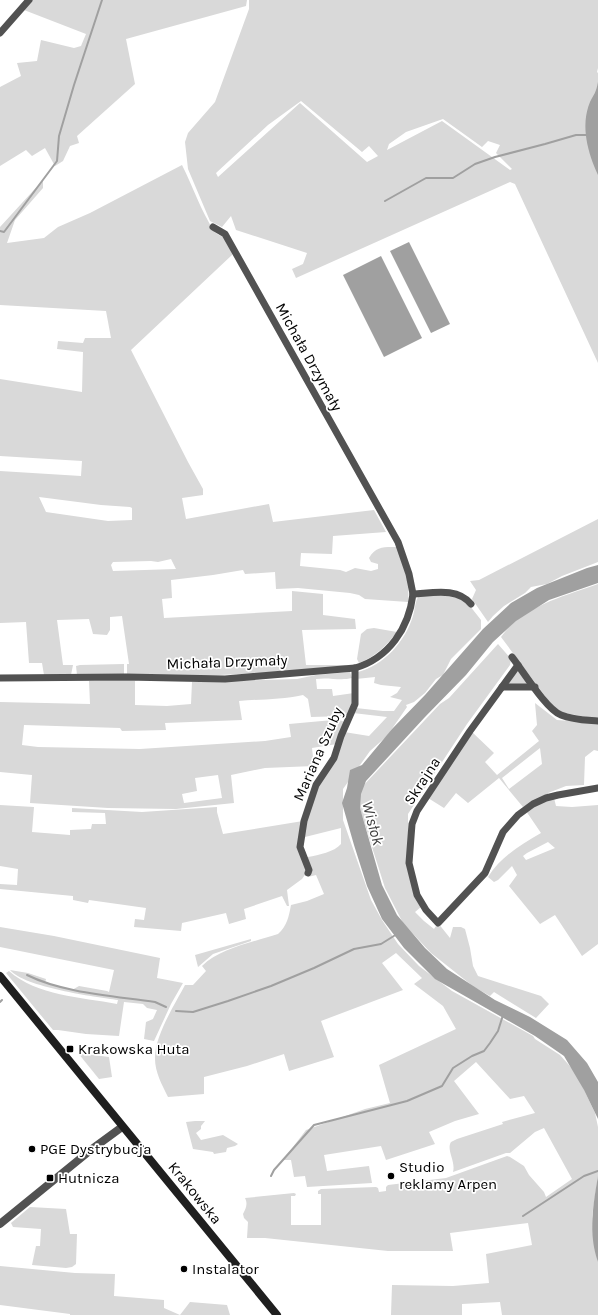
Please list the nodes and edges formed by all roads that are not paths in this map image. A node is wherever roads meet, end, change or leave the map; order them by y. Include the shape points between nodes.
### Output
1 (29, 0) edge
2 (0, 33) edge
3 (213, 227) dead end
4 (413, 594) junction
5 (471, 604) dead end
6 (512, 657) dead end
7 (518, 665) junction
8 (355, 668) junction
9 (0, 678) edge
10 (502, 687) junction
11 (535, 687) junction
12 (598, 721) edge
13 (598, 788) edge
14 (308, 873) dead end
15 (0, 976) edge
16 (122, 1126) junction
17 (0, 1224) edge
18 (277, 1315) edge

1 - 2 street
3 - 4 street, Michała Drzymały via 225,234 398,542
4 - 5 street via 454,593 465,597
4 - 8 street, Michała Drzymały via 409,615 394,642 371,662
6 - 7 street
7 - 10 street, Skrajna
7 - 11 street
8 - 9 street, Michała Drzymały via 225,679
8 - 14 street, Mariana Szuby via 355,704 334,758 316,785 304,821 300,847
10 - 11 street
10 - 13 street, Skrajna via 420,806 412,824 409,863 417,895 438,923 485,873 503,832 518,815 546,798
11 - 12 street via 559,714
15 - 16 main road, Krakowska
16 - 17 street
16 - 18 main road, Krakowska

